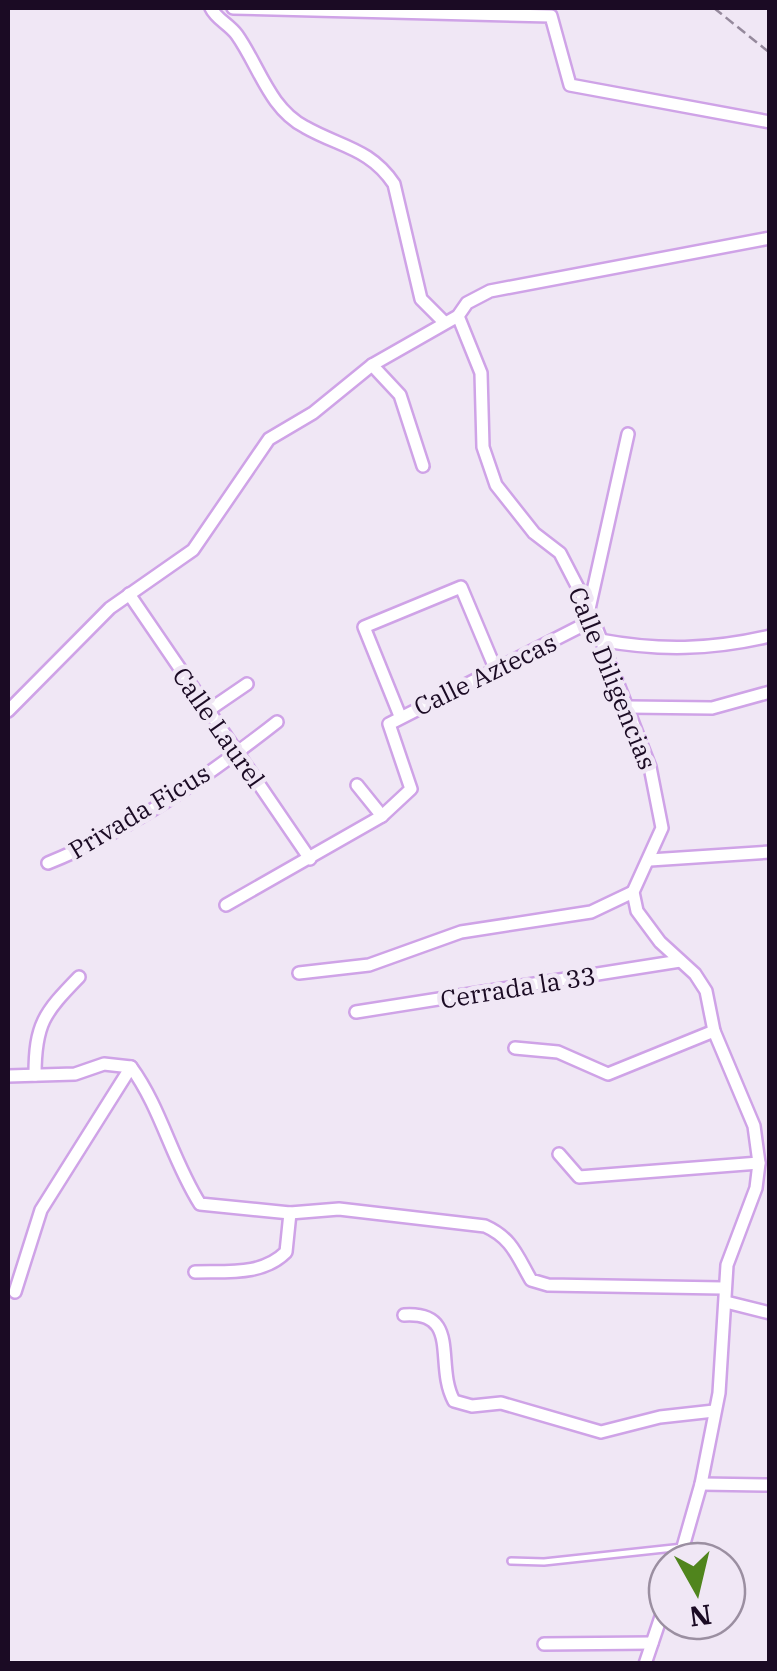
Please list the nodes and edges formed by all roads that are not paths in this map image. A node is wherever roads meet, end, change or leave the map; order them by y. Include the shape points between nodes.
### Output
1 (211, 8) edge
2 (232, 8) edge
3 (770, 122) edge
4 (770, 238) edge
5 (458, 316) junction
6 (444, 322) junction
7 (372, 365) junction
8 (628, 434) dead end
9 (423, 466) dead end
10 (128, 594) junction
11 (591, 614) junction
12 (770, 636) edge
13 (600, 640) junction
14 (494, 668) junction
15 (246, 684) dead end
16 (770, 692) edge
17 (629, 706) junction
18 (8, 711) edge
19 (206, 712) junction
20 (400, 716) junction
21 (277, 722) dead end
22 (234, 751) junction
23 (357, 785) dead end
24 (382, 816) junction
25 (770, 852) edge
26 (310, 859) junction
27 (650, 860) junction
28 (48, 863) dead end
29 (633, 892) junction
30 (226, 905) dead end
31 (680, 961) junction
32 (298, 973) dead end
33 (79, 976) dead end
34 (356, 1012) dead end
35 (714, 1030) junction
36 (515, 1048) dead end
37 (131, 1067) junction
38 (35, 1075) junction
39 (8, 1076) edge
40 (559, 1154) dead end
41 (759, 1163) junction
42 (290, 1213) junction
43 (195, 1272) dead end
44 (722, 1288) junction
45 (15, 1292) dead end
46 (726, 1302) junction
47 (770, 1313) edge
48 (404, 1314) dead end
49 (714, 1411) junction
50 (701, 1484) junction
51 (770, 1485) edge
52 (684, 1541) edge
53 (647, 1550) edge
54 (512, 1561) dead end
55 (652, 1643) joint
56 (544, 1644) dead end
57 (645, 1664) edge

1 - 6 street via 236,33 288,114 365,152 387,173 421,299
2 - 3 street via 551,16 570,85
4 - 5 street via 490,291 467,302
5 - 6 street
5 - 11 street, Calle Diligencias via 481,373 483,447 496,485 534,534 560,553
6 - 7 street
7 - 9 street via 400,396
7 - 10 street via 269,440 193,550
8 - 11 street
10 - 18 street
10 - 19 street, Calle Laurel
11 - 13 street, Calle Diligencias
11 - 14 street, Calle Aztecas
12 - 13 street via 702,648 649,649
13 - 17 street, Calle Diligencias
14 - 20 street, Calle Aztecas
14 - 20 street via 460,587 364,627
15 - 19 street
16 - 17 street via 712,708
17 - 27 street, Calle Diligencias via 658,798 662,828
19 - 22 street, Calle Laurel
20 - 24 street, Calle Aztecas via 388,724 411,790
21 - 22 street, Privada Ficus
22 - 26 street, Calle Laurel
22 - 28 street, Privada Ficus via 208,774
23 - 24 street
24 - 26 street, Calle Aztecas
25 - 27 street
26 - 30 street, Calle Aztecas
27 - 29 street, Calle Diligencias
29 - 31 street via 645,926
29 - 32 street via 591,912 461,932 369,965
31 - 34 street, Cerrada la 33
31 - 35 street via 706,991
33 - 38 street via 47,1010 35,1035
35 - 36 street via 608,1074 558,1052
35 - 41 street via 742,1091
37 - 38 street via 104,1064 75,1074
37 - 42 street via 200,1204
37 - 45 street via 41,1210
38 - 39 street
40 - 41 street via 579,1177
41 - 44 street
42 - 43 street via 286,1252 274,1264
42 - 44 street via 340,1210 485,1226 514,1246 531,1280 548,1286
44 - 46 street
46 - 47 street
46 - 49 street
48 - 49 street via 424,1314 438,1324 444,1384 454,1401 501,1402 601,1432
49 - 50 street
50 - 51 street
50 - 52 street
53 - 54 lane
55 - 56 street
55 - 57 street

